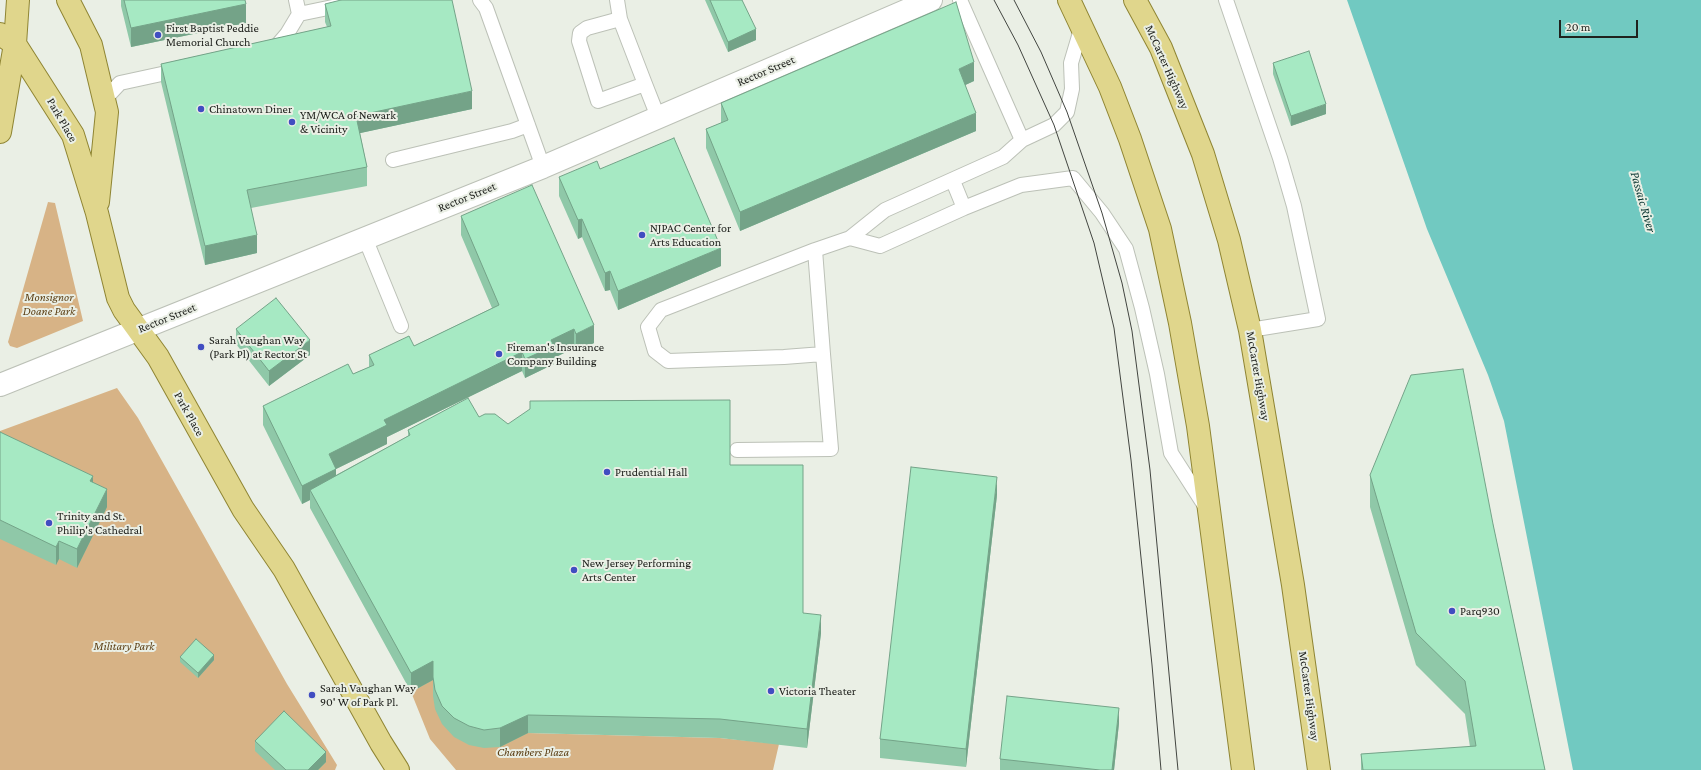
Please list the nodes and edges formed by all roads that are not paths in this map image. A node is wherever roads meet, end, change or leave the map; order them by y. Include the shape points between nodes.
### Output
1 (18, 0) edge
2 (68, 0) edge
3 (366, 0) edge
4 (480, 0) edge
5 (617, 0) edge
6 (931, 0) edge
7 (960, 0) edge
8 (1069, 0) edge
9 (1135, 0) edge
10 (1150, 0) edge
11 (1226, 0) edge
12 (298, 7) edge
13 (620, 19) junction
14 (1082, 26) junction
15 (8, 39) edge
16 (1161, 48) junction
17 (260, 52) edge
18 (190, 68) edge
19 (646, 84) junction
20 (104, 99) junction
21 (658, 117) junction
22 (528, 125) junction
23 (0, 132) edge
24 (1022, 140) junction
25 (393, 160) dead end
26 (543, 167) junction
27 (953, 181) junction
28 (964, 208) junction
29 (96, 213) junction
30 (365, 238) junction
31 (850, 238) junction
32 (816, 250) junction
33 (401, 326) dead end
34 (138, 330) junction
35 (1250, 330) junction
36 (823, 354) junction
37 (0, 385) edge
38 (737, 450) dead end
39 (1210, 512) junction
40 (398, 770) edge
41 (1243, 770) edge
42 (1318, 770) edge

1 - 15 main road
2 - 20 main road via 92,45
3 - 12 lane
4 - 22 lane via 486,8
5 - 13 lane
6 - 21 street, Rector Street
7 - 24 lane
8 - 14 main road
9 - 16 main road, McCarter Highway
10 - 16 main road
11 - 35 lane via 1294,206 1318,318
12 - 17 lane via 286,34 275,48
13 - 19 lane
13 - 19 lane via 587,28 580,33 579,41 598,101
14 - 24 lane via 1071,63 1072,89 1067,112 1054,125
14 - 39 main road via 1110,87 1160,229 1180,322
15 - 23 main road
15 - 29 main road, Park Place via 73,135
16 - 35 main road, McCarter Highway via 1208,169 1229,240
18 - 20 lane via 120,83
19 - 21 lane
20 - 29 main road via 107,112
21 - 26 street, Rector Street
22 - 25 lane
22 - 26 lane
24 - 27 lane via 1003,157
26 - 30 street, Rector Street
27 - 28 lane
27 - 31 lane via 885,210
28 - 31 lane via 880,246
28 - 39 lane via 1020,185 1073,178 1102,213 1126,249 1157,374 1171,453
29 - 34 main road, Park Place via 118,298
30 - 33 lane
30 - 34 street, Rector Street
31 - 32 lane
32 - 36 lane
32 - 36 lane via 661,310 648,327 654,351 668,361
34 - 37 street, Rector Street
34 - 40 main road, Park Place via 158,357 243,509 284,569
35 - 42 main road, McCarter Highway via 1292,585
36 - 38 lane via 830,449
39 - 41 main road

